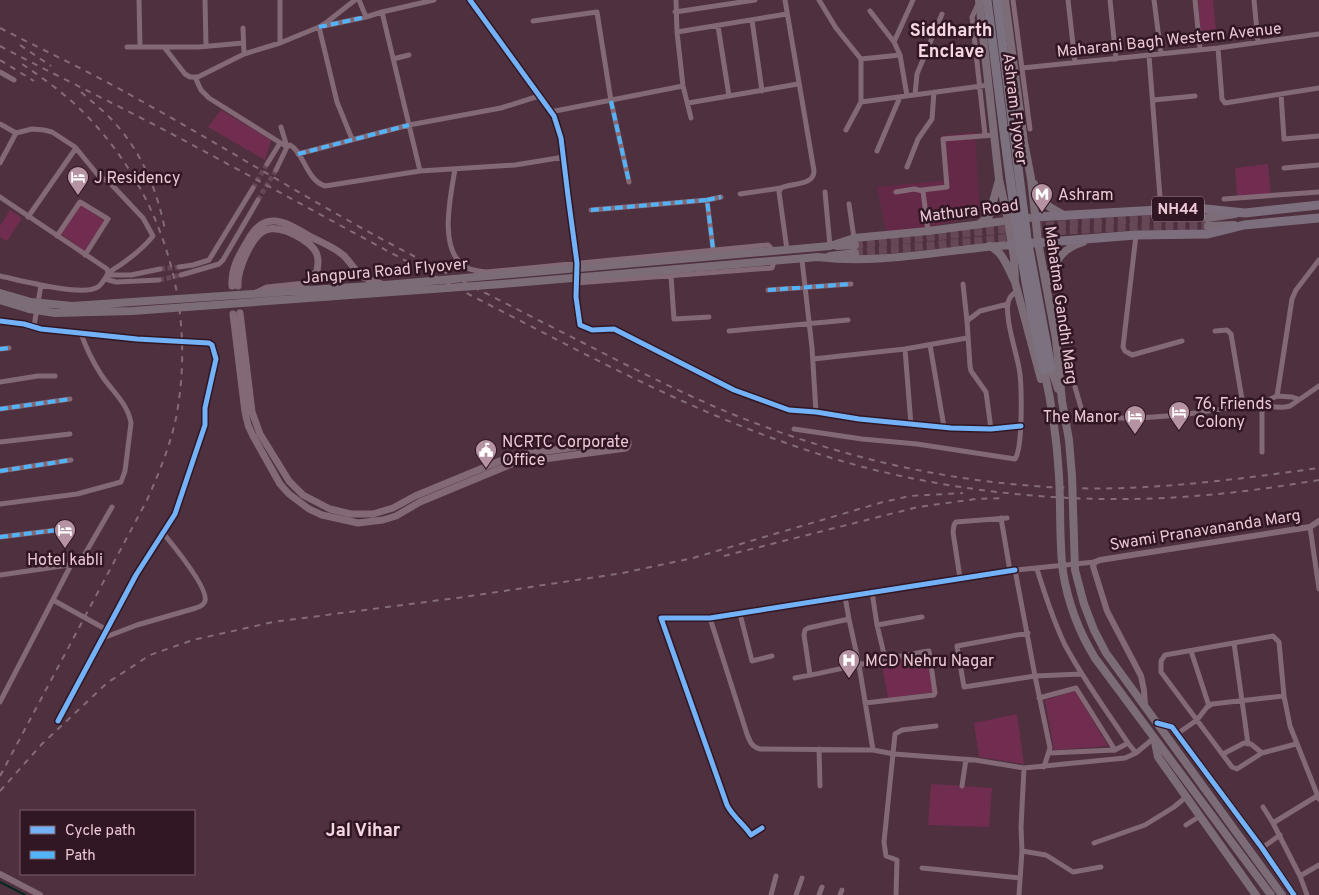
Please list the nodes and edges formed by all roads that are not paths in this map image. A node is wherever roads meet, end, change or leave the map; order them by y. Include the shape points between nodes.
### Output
1 (139, 0) edge
2 (205, 0) edge
3 (280, 0) edge
4 (355, 0) edge
5 (359, 0) edge
6 (434, 0) edge
7 (470, 0) edge
8 (676, 0) edge
9 (755, 0) edge
10 (785, 0) edge
11 (819, 0) edge
12 (913, 0) edge
13 (982, 0) edge
14 (997, 0) edge
15 (1005, 0) edge
16 (1014, 0) edge
17 (1068, 0) edge
18 (1110, 0) edge
19 (1154, 0) edge
20 (1195, 0) edge
21 (1254, 0) edge
22 (870, 11) dead end
23 (382, 12) junction
24 (676, 12) junction
25 (787, 14) junction
26 (942, 14) dead end
27 (366, 16) junction
28 (752, 20) junction
29 (533, 21) dead end
30 (718, 26) junction
31 (319, 27) junction
32 (243, 28) dead end
33 (677, 32) junction
34 (1319, 34) edge
35 (894, 42) junction
36 (1258, 42) junction
37 (244, 43) junction
38 (280, 43) junction
39 (140, 46) junction
40 (206, 46) junction
41 (127, 47) dead end
42 (164, 47) junction
43 (1218, 48) junction
44 (1200, 49) junction
45 (244, 54) junction
46 (1161, 54) junction
47 (409, 55) dead end
48 (900, 55) junction
49 (1149, 56) junction
50 (393, 59) junction
51 (861, 59) junction
52 (1116, 59) junction
53 (1075, 62) junction
54 (1022, 68) junction
55 (0, 72) edge
56 (195, 77) junction
57 (14, 80) dead end
58 (798, 84) junction
59 (683, 86) junction
60 (984, 86) junction
61 (1319, 88) edge
62 (762, 91) junction
63 (934, 92) junction
64 (1281, 94) junction
65 (915, 95) junction
66 (539, 96) junction
67 (729, 96) junction
68 (907, 96) junction
69 (1195, 96) dead end
70 (900, 97) junction
71 (1153, 100) junction
72 (611, 101) junction
73 (861, 102) junction
74 (688, 103) junction
75 (550, 112) junction
76 (690, 118) dead end
77 (0, 124) edge
78 (409, 125) junction
79 (281, 127) dead end
80 (1030, 129) dead end
81 (846, 130) dead end
82 (16, 133) junction
83 (985, 135) junction
84 (995, 136) junction
85 (1319, 136) edge
86 (352, 139) junction
87 (1024, 142) junction
88 (280, 143) junction
89 (996, 146) junction
90 (76, 148) junction
91 (287, 148) junction
92 (877, 151) dead end
93 (298, 154) junction
94 (564, 157) junction
95 (0, 163) edge
96 (267, 164) tunnel mouth
97 (1319, 166) edge
98 (907, 167) dead end
99 (1284, 168) dead end
100 (276, 170) tunnel mouth
101 (455, 170) junction
102 (420, 171) junction
103 (1031, 178) junction
104 (999, 179) junction
105 (629, 182) dead end
106 (253, 188) tunnel mouth
107 (780, 188) junction
108 (922, 190) junction
109 (825, 192) dead end
110 (896, 192) dead end
111 (1319, 192) edge
112 (740, 194) dead end
113 (0, 197) edge
114 (721, 198) dead end
115 (1224, 198) dead end
116 (258, 200) tunnel mouth
117 (706, 200) junction
118 (849, 204) dead end
119 (1319, 205) edge
120 (591, 210) dead end
121 (1160, 210) junction
122 (1245, 213) junction
123 (1064, 215) junction
124 (28, 217) junction
125 (1036, 217) junction
126 (1319, 218) edge
127 (1008, 220) junction
128 (979, 224) junction
129 (1244, 225) junction
130 (264, 226) junction
131 (928, 231) junction
132 (1136, 235) junction
133 (57, 236) junction
134 (1093, 239) junction
135 (1038, 242) junction
136 (854, 245) junction
137 (1011, 245) junction
138 (830, 246) junction
139 (990, 246) junction
140 (713, 249) junction
141 (787, 250) junction
142 (770, 251) junction
143 (85, 255) junction
144 (818, 257) junction
145 (802, 260) junction
146 (1319, 260) edge
147 (770, 262) junction
148 (577, 263) junction
149 (179, 267) tunnel mouth
150 (160, 269) tunnel mouth
151 (181, 275) tunnel mouth
152 (0, 276) edge
153 (107, 276) junction
154 (671, 276) junction
155 (159, 280) tunnel mouth
156 (1015, 282) junction
157 (576, 283) junction
158 (852, 284) dead end
159 (963, 284) dead end
160 (41, 285) junction
161 (385, 285) junction
162 (1046, 285) junction
163 (235, 286) dead end
164 (805, 288) junction
165 (768, 290) dead end
166 (1016, 291) junction
167 (0, 293) edge
168 (254, 294) junction
169 (0, 300) edge
170 (1008, 304) junction
171 (237, 314) joint
172 (709, 316) dead end
173 (848, 320) dead end
174 (1, 321) edge
175 (967, 321) junction
176 (808, 324) junction
177 (34, 326) junction
178 (728, 331) dead end
179 (1215, 331) dead end
180 (81, 333) junction
181 (967, 338) junction
182 (1182, 341) dead end
183 (930, 344) junction
184 (9, 348) dead end
185 (0, 349) edge
186 (905, 349) junction
187 (813, 359) junction
188 (1047, 369) junction
189 (55, 376) dead end
190 (0, 382) edge
191 (1319, 386) edge
192 (1075, 387) dead end
193 (1277, 396) junction
194 (70, 399) dead end
195 (1298, 399) junction
196 (1062, 401) junction
197 (1262, 403) junction
198 (1242, 404) junction
199 (0, 409) edge
200 (816, 412) junction
201 (1054, 419) junction
202 (911, 425) junction
203 (1021, 426) junction
204 (944, 427) junction
205 (794, 429) dead end
206 (991, 429) junction
207 (70, 434) dead end
208 (0, 442) edge
209 (1262, 452) dead end
210 (71, 460) dead end
211 (0, 471) edge
212 (0, 504) edge
213 (112, 507) dead end
214 (1319, 521) edge
215 (1310, 527) junction
216 (57, 530) dead end
217 (163, 533) junction
218 (0, 537) edge
219 (1095, 562) junction
220 (74, 565) junction
221 (1037, 569) junction
222 (1013, 570) junction
223 (0, 574) edge
224 (960, 578) junction
225 (1319, 589) edge
226 (872, 592) junction
227 (845, 597) junction
228 (53, 600) junction
229 (740, 614) junction
230 (922, 616) dead end
231 (710, 618) junction
232 (849, 620) junction
233 (877, 625) junction
234 (107, 630) junction
235 (1028, 633) junction
236 (103, 638) junction
237 (1234, 643) junction
238 (1191, 650) junction
239 (772, 656) dead end
240 (885, 658) junction
241 (859, 665) junction
242 (1081, 674) junction
243 (810, 675) junction
244 (1035, 676) junction
245 (796, 678) dead end
246 (1284, 696) junction
247 (1039, 698) junction
248 (1, 700) edge
249 (1243, 700) junction
250 (865, 703) junction
251 (1144, 706) junction
252 (1209, 706) junction
253 (1197, 720) junction
254 (58, 721) dead end
255 (1157, 723) junction
256 (936, 726) dead end
257 (1177, 734) junction
258 (1154, 738) junction
259 (1128, 742) junction
260 (1248, 744) junction
261 (1296, 744) junction
262 (819, 749) junction
263 (873, 750) junction
264 (1116, 750) junction
265 (1136, 753) junction
266 (1262, 753) junction
267 (894, 754) junction
268 (1049, 754) junction
269 (1223, 754) junction
270 (966, 759) junction
271 (1044, 767) junction
272 (1024, 768) junction
273 (820, 786) dead end
274 (962, 786) dead end
275 (1186, 797) junction
276 (1318, 798) edge
277 (1262, 808) dead end
278 (1200, 816) junction
279 (1273, 823) junction
280 (1186, 825) dead end
281 (762, 828) dead end
282 (1280, 835) junction
283 (1094, 843) dead end
284 (1262, 848) junction
285 (1022, 851) junction
286 (1319, 865) edge
287 (1101, 867) dead end
288 (922, 868) dead end
289 (0, 874) edge
290 (776, 876) dead end
291 (1300, 876) junction
292 (802, 878) dead end
293 (1020, 878) junction
294 (822, 887) dead end
295 (40, 895) edge
296 (772, 895) edge
297 (796, 895) edge
298 (819, 895) edge
299 (896, 895) edge
300 (1019, 895) edge
301 (1256, 895) edge
302 (1270, 895) edge
303 (1282, 895) edge
304 (1294, 895) edge
305 (1307, 895) edge

1 - 39 street
2 - 40 street
3 - 38 street
4 - 31 street
5 - 27 street
6 - 23 street
7 - 66 street
8 - 24 street
9 - 24 street
10 - 25 street
11 - 51 street
12 - 35 street
13 - 60 main road, Mahatma Gandhi Marg
13 - 188 highway, Ashram Flyover via 1030,313
14 - 188 highway, Ashram Flyover
15 - 87 main road, Mahatma Gandhi Marg
16 - 54 street
17 - 53 street
18 - 52 street
19 - 46 street
20 - 44 street
21 - 36 street
22 - 35 street
23 - 27 street
23 - 50 street
24 - 33 street
25 - 28 street
25 - 58 street
26 - 65 street via 917,74
27 - 31 street
28 - 30 street
28 - 62 street
29 - 72 street via 597,12
30 - 33 street
30 - 67 street
31 - 38 street
31 - 86 street via 337,102
32 - 37 street
33 - 59 street
34 - 36 street, Maharani Bagh Western Avenue
35 - 48 street
36 - 43 street, Maharani Bagh Western Avenue
37 - 40 street
37 - 45 street
38 - 45 street
39 - 41 street
39 - 42 street
40 - 42 street
42 - 56 street via 185,74
43 - 44 street, Maharani Bagh Western Avenue
43 - 64 street via 1223,102 1228,104
44 - 46 street, Maharani Bagh Western Avenue
45 - 56 street
46 - 49 street, Maharani Bagh Western Avenue
47 - 50 street
48 - 51 street
48 - 68 street
49 - 52 street, Maharani Bagh Western Avenue
49 - 71 street
50 - 78 street
51 - 73 street
52 - 53 street, Maharani Bagh Western Avenue
53 - 54 street, Maharani Bagh Western Avenue
54 - 80 street
55 - 57 street
56 - 88 street via 209,98
58 - 62 street
58 - 107 street via 814,176 810,181
59 - 72 street
59 - 74 street
60 - 63 street
60 - 83 street
60 - 84 main road, Mahatma Gandhi Marg
61 - 64 street
62 - 67 street
63 - 65 street
63 - 98 street via 932,119 918,139
64 - 85 street via 1284,139
65 - 68 street
66 - 75 street
66 - 78 street via 501,108
67 - 74 street
68 - 70 street
69 - 71 street
70 - 73 street
70 - 92 street
71 - 121 street
72 - 75 street
72 - 105 street
73 - 81 street
74 - 76 street
75 - 94 street via 561,138
77 - 82 street
78 - 86 street
78 - 102 street
79 - 91 street
82 - 90 street via 44,130
82 - 95 street
83 - 84 street
83 - 108 street via 943,139 947,187
84 - 89 main road, Mahatma Gandhi Marg
86 - 93 street
87 - 89 main road
87 - 103 main road, Mahatma Gandhi Marg
88 - 91 street
88 - 96 street
89 - 104 main road, Mahatma Gandhi Marg
90 - 124 street
90 - 153 street via 98,175 110,183 143,218 152,236 128,261
91 - 93 street via 292,145
91 - 100 street
93 - 102 street via 305,167 325,186
94 - 101 street via 527,164
94 - 148 street
97 - 99 street
101 - 102 street
101 - 148 street via 448,231 452,249 463,266 486,272
103 - 104 main road
103 - 123 main road via 1044,203
103 - 125 main road, Mahatma Gandhi Marg
104 - 127 main road, Mahatma Gandhi Marg
104 - 128 main road via 989,216
106 - 149 street via 209,260
107 - 112 street
107 - 141 street
108 - 110 street
108 - 131 street
109 - 138 street
111 - 115 street
113 - 124 street
114 - 117 street
116 - 151 street via 219,264
117 - 120 street
117 - 140 street
118 - 136 street
119 - 122 highway, Mathura Road / NH44
121 - 122 highway, Mathura Road / NH44 via 1206,209
121 - 123 highway, Mathura Road / NH44
122 - 129 main road via 1207,222
123 - 125 highway, Mathura Road / NH44
124 - 133 street
125 - 127 main road, Mathura Road / NH44
125 - 135 main road, Mahatma Gandhi Marg
126 - 129 highway, NH44
127 - 128 main road, Mathura Road
127 - 137 main road, Mahatma Gandhi Marg
128 - 131 main road, Mathura Road
129 - 132 highway, NH44 via 1208,234
130 - 161 main road via 275,221 289,225 342,255 363,277
130 - 163 main road via 242,263
130 - 168 main road via 285,230 306,241 317,254 317,270 306,284 267,288
131 - 136 main road, Mathura Road
132 - 134 highway, NH44
132 - 182 street via 1125,351 1132,356
133 - 143 street
133 - 143 street via 80,202 108,219
134 - 135 highway, NH44
134 - 162 main road via 1075,244 1063,252
135 - 137 highway, NH44
135 - 162 main road, Mahatma Gandhi Marg
136 - 138 main road, Mathura Road
136 - 144 main road
137 - 139 main road
137 - 156 main road, Mahatma Gandhi Marg
138 - 141 main road, Mathura Road
139 - 144 main road via 842,260
139 - 156 main road via 1004,260
140 - 142 street via 768,245
140 - 148 street
141 - 142 main road, Mathura Road
142 - 161 main road, Jangpura Road Flyover
143 - 153 street via 107,269
144 - 145 main road
145 - 147 main road
145 - 164 street
146 - 193 street via 1292,299
147 - 154 street via 772,268
147 - 169 main road, Jangpura Road Flyover via 132,311 55,314
148 - 157 street
150 - 153 street
152 - 160 street
153 - 155 street via 116,282
153 - 160 street via 94,289
154 - 157 street
154 - 172 street via 674,320
156 - 162 main road
156 - 166 main road, Mahatma Gandhi Marg
157 - 200 street via 580,325 592,330 614,329 734,390 769,404 789,410
158 - 164 street
159 - 175 street
160 - 177 street
161 - 168 main road, Jangpura Road Flyover
162 - 196 main road, Mahatma Gandhi Marg via 1056,339
164 - 165 street
164 - 176 street
166 - 170 street
166 - 201 main road, Mahatma Gandhi Marg
167 - 168 main road, Jangpura Road Flyover via 31,302 72,306
170 - 175 street via 980,311
170 - 203 street via 1019,371
171 - 171 main road via 252,412 260,434 289,481 303,495 330,508 351,514 373,514 512,456 625,440 628,446 514,463 384,520 358,523 334,519 309,510 289,494 253,436 246,412
173 - 176 street
174 - 177 street
175 - 181 street
176 - 178 street
176 - 187 street
177 - 180 street
179 - 198 street via 1226,330 1231,334
180 - 212 street via 87,352 130,416 121,482 77,494
180 - 217 street via 212,345 216,360 204,425 175,514
181 - 183 street
181 - 206 street via 971,371 986,392
183 - 186 street
183 - 204 street
184 - 185 street
186 - 187 street
186 - 202 street
187 - 200 street
188 - 196 main road, Mahatma Gandhi Marg
188 - 201 main road, Mahatma Gandhi Marg
189 - 190 street
191 - 195 street
192 - 198 street via 1084,418 1180,415
193 - 195 street
193 - 197 street
194 - 199 street
195 - 197 street via 1284,408
196 - 251 main road via 1072,476 1075,570 1084,604 1106,653
197 - 198 street
197 - 209 street
200 - 202 street
201 - 258 main road via 1063,570 1073,612 1090,650
202 - 204 street
203 - 205 street via 1015,460
203 - 206 street
204 - 206 street
207 - 208 street
210 - 211 street
213 - 220 street via 82,559
214 - 215 street, Swami Pranavananda Marg
215 - 219 street, Swami Pranavananda Marg
215 - 225 street
216 - 218 street
217 - 234 street
217 - 236 street via 195,576 204,602 201,606
219 - 221 street
219 - 251 street via 1093,566 1107,611 1142,676
220 - 223 street
220 - 228 street
221 - 222 street
221 - 242 street via 1054,620
222 - 224 street
222 - 224 street via 1004,518 956,522 952,528
222 - 235 street
224 - 226 street
226 - 227 street
226 - 233 street
227 - 229 street
227 - 232 street
228 - 234 street
228 - 248 street
229 - 231 street
229 - 239 street via 752,661
230 - 233 street
231 - 262 street via 754,747
231 - 281 street via 661,618 732,814 743,822 751,835
232 - 241 street
232 - 243 street via 805,630
233 - 240 street
234 - 236 street
235 - 244 street
235 - 244 street via 957,646 964,687
236 - 254 street
237 - 238 street
237 - 246 street via 1277,638
237 - 249 street
238 - 252 street
238 - 253 street via 1165,655 1160,666 1161,672
240 - 241 street
240 - 250 street via 929,651 935,693
241 - 243 street
241 - 250 street
242 - 244 street
242 - 259 street
243 - 245 street
244 - 247 street
246 - 249 street
246 - 261 street
247 - 264 street via 1076,688
247 - 268 street
249 - 252 street
249 - 260 street
250 - 263 street
251 - 255 main road
252 - 253 street
253 - 257 street
253 - 269 street
255 - 257 main road via 1172,727
255 - 303 main road
256 - 267 street via 902,730 895,734
257 - 284 main road
258 - 265 street
258 - 275 main road via 1158,757
258 - 302 main road
259 - 264 street
259 - 265 street
260 - 266 street
260 - 269 street via 1241,744
261 - 266 street
261 - 276 street
262 - 263 street
262 - 273 street
263 - 267 street
264 - 268 street
265 - 271 street via 1125,758
266 - 269 street via 1237,769
267 - 270 street
267 - 299 street via 884,842 886,856 897,860
268 - 271 street
270 - 272 street
270 - 274 street
271 - 272 street
272 - 285 street via 1020,827
275 - 278 main road
275 - 283 street via 1145,825
276 - 279 street
277 - 279 street
278 - 280 street
278 - 301 main road
279 - 282 street
282 - 284 street
282 - 291 street
284 - 304 main road
285 - 287 street via 1046,855 1073,872
285 - 293 street
286 - 291 street
288 - 293 street
289 - 295 street
290 - 296 street
291 - 305 street
292 - 297 street
293 - 300 street
294 - 298 street

